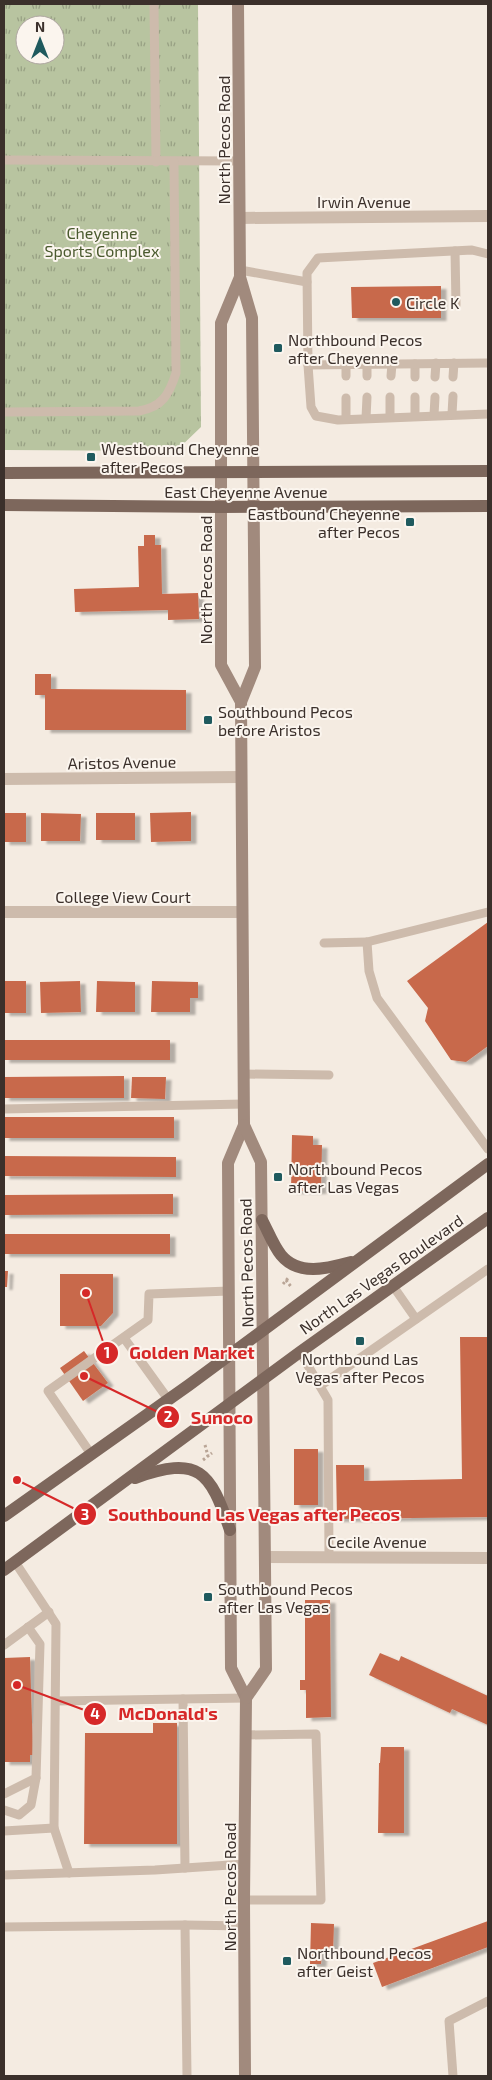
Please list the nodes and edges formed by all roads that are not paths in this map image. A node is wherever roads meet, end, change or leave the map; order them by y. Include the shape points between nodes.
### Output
1 (154, 4) edge
2 (238, 4) edge
3 (4, 160) edge
4 (239, 161) junction
5 (156, 162) junction
6 (174, 162) junction
7 (488, 216) edge
8 (240, 218) junction
9 (455, 251) junction
10 (488, 254) edge
11 (240, 273) junction
12 (307, 282) junction
13 (456, 305) dead end
14 (488, 362) edge
15 (436, 363) junction
16 (454, 363) junction
17 (367, 364) junction
18 (392, 364) junction
19 (415, 364) junction
20 (308, 365) junction
21 (346, 365) junction
22 (346, 376) dead end
23 (367, 376) dead end
24 (392, 376) dead end
25 (415, 377) dead end
26 (435, 377) dead end
27 (453, 377) dead end
28 (415, 396) dead end
29 (435, 396) dead end
30 (453, 396) dead end
31 (367, 397) dead end
32 (390, 397) dead end
33 (346, 398) dead end
34 (4, 412) edge
35 (452, 414) junction
36 (488, 414) edge
37 (434, 415) junction
38 (415, 416) junction
39 (366, 418) junction
40 (390, 418) junction
41 (346, 419) junction
42 (488, 471) edge
43 (221, 472) junction
44 (253, 472) junction
45 (4, 473) edge
46 (4, 505) edge
47 (488, 506) edge
48 (221, 507) junction
49 (254, 507) junction
50 (240, 702) junction
51 (241, 777) junction
52 (4, 779) edge
53 (4, 912) edge
54 (242, 912) junction
55 (488, 912) edge
56 (367, 942) junction
57 (324, 944) dead end
58 (244, 1074) junction
59 (329, 1075) dead end
60 (244, 1104) junction
61 (4, 1109) edge
62 (244, 1125) junction
63 (488, 1149) edge
64 (488, 1164) edge
65 (488, 1218) edge
66 (262, 1220) junction
67 (359, 1260) junction
68 (488, 1269) edge
69 (393, 1286) junction
70 (229, 1291) junction
71 (416, 1319) junction
72 (264, 1330) junction
73 (124, 1338) junction
74 (300, 1352) junction
75 (229, 1356) junction
76 (264, 1378) junction
77 (320, 1386) junction
78 (168, 1399) junction
79 (229, 1403) junction
80 (91, 1454) junction
81 (121, 1483) junction
82 (4, 1516) edge
83 (230, 1530) junction
84 (265, 1557) junction
85 (329, 1557) junction
86 (488, 1558) edge
87 (15, 1562) junction
88 (4, 1570) edge
89 (49, 1612) junction
90 (28, 1627) junction
91 (4, 1645) edge
92 (246, 1698) junction
93 (184, 1699) junction
94 (56, 1701) junction
95 (246, 1735) junction
96 (36, 1778) junction
97 (4, 1794) edge
98 (4, 1810) edge
99 (54, 1828) junction
100 (4, 1831) edge
101 (245, 1864) junction
102 (185, 1868) junction
103 (69, 1873) junction
104 (4, 1875) edge
105 (244, 1900) junction
106 (185, 1926) junction
107 (245, 1926) junction
108 (4, 1927) edge
109 (488, 2001) edge
110 (187, 2076) edge
111 (245, 2076) edge
112 (453, 2076) edge

1 - 5 lane
2 - 4 main road, North Pecos Road
3 - 5 lane
4 - 6 lane
4 - 8 main road, North Pecos Road
5 - 6 lane
6 - 34 lane via 176,373 170,391 151,409 138,411
7 - 8 street, Irwin Avenue
8 - 11 main road, North Pecos Road
9 - 10 lane via 472,250
9 - 12 lane via 318,258 307,273
9 - 13 lane
11 - 12 lane
11 - 43 main road, North Pecos Road via 221,323
11 - 44 main road, North Pecos Road via 252,318
12 - 20 lane
14 - 16 lane
15 - 16 lane
15 - 19 lane
15 - 26 lane
16 - 27 lane
17 - 18 lane
17 - 21 lane
17 - 23 lane
18 - 19 lane
18 - 24 lane
19 - 25 lane
20 - 21 lane
20 - 41 lane via 311,407 316,416
21 - 22 lane
28 - 38 lane
29 - 37 lane
30 - 35 lane
31 - 39 lane
32 - 40 lane
33 - 41 lane
35 - 36 lane
35 - 37 lane
37 - 38 lane
38 - 40 lane
39 - 40 lane
39 - 41 lane
42 - 44 main road, East Cheyenne Avenue
43 - 44 main road, East Cheyenne Avenue
43 - 45 main road, East Cheyenne Avenue
43 - 48 main road, North Pecos Road
44 - 49 main road, North Pecos Road
46 - 48 main road, East Cheyenne Avenue
47 - 49 main road, East Cheyenne Avenue
48 - 49 main road, East Cheyenne Avenue
48 - 50 main road, North Pecos Road via 221,665
49 - 50 main road, North Pecos Road via 255,667
50 - 51 main road, North Pecos Road
51 - 52 street, Aristos Avenue
51 - 54 main road, North Pecos Road
53 - 54 street, College View Court
54 - 58 main road, North Pecos Road
55 - 56 lane
56 - 57 lane
56 - 63 lane via 368,971 377,998
58 - 59 lane
58 - 60 main road, North Pecos Road
60 - 61 lane
60 - 62 main road, North Pecos Road
62 - 66 main road, North Pecos Road via 261,1162
62 - 70 main road, North Pecos Road via 228,1163
64 - 67 main road, North Las Vegas Boulevard
65 - 69 main road, North Las Vegas Boulevard
66 - 67 main road via 282,1256 296,1266 324,1270
66 - 72 main road, North Pecos Road
67 - 72 main road, North Las Vegas Boulevard
68 - 71 lane
69 - 71 lane
69 - 74 main road, North Las Vegas Boulevard
70 - 73 lane via 149,1294 148,1320
70 - 75 main road, North Pecos Road
71 - 77 lane
72 - 75 main road, North Las Vegas Boulevard
72 - 76 main road, North Pecos Road
73 - 78 lane
73 - 80 lane via 48,1391
74 - 76 main road, North Las Vegas Boulevard
74 - 77 lane
75 - 78 main road, North Las Vegas Boulevard
75 - 79 main road, North Pecos Road
76 - 79 main road, North Las Vegas Boulevard
76 - 84 main road, North Pecos Road
77 - 85 lane via 328,1400
78 - 80 main road, North Las Vegas Boulevard
79 - 81 main road, North Las Vegas Boulevard
79 - 83 main road, North Pecos Road
80 - 82 main road, North Las Vegas Boulevard
81 - 83 main road via 151,1472 191,1469 204,1475 216,1491
81 - 87 main road, North Las Vegas Boulevard
83 - 92 main road, North Pecos Road via 231,1668
84 - 85 street, Cecile Avenue
84 - 92 main road, North Pecos Road via 266,1669
85 - 86 street, Cecile Avenue
87 - 88 main road, North Las Vegas Boulevard
87 - 89 lane
89 - 90 lane
89 - 94 lane via 56,1624
90 - 91 lane
90 - 96 lane via 40,1644
92 - 93 lane
92 - 95 main road, North Pecos Road
93 - 94 lane
93 - 102 lane
94 - 99 lane
95 - 101 main road, North Pecos Road
95 - 105 lane via 316,1734 320,1900
96 - 97 lane
96 - 98 lane via 31,1805 19,1815
99 - 100 lane
99 - 103 lane
101 - 102 lane
101 - 105 main road, North Pecos Road
102 - 103 lane
103 - 104 lane
105 - 107 main road, North Pecos Road
106 - 107 lane
106 - 108 lane
106 - 110 lane
107 - 111 main road, North Pecos Road
109 - 112 lane via 448,2021

